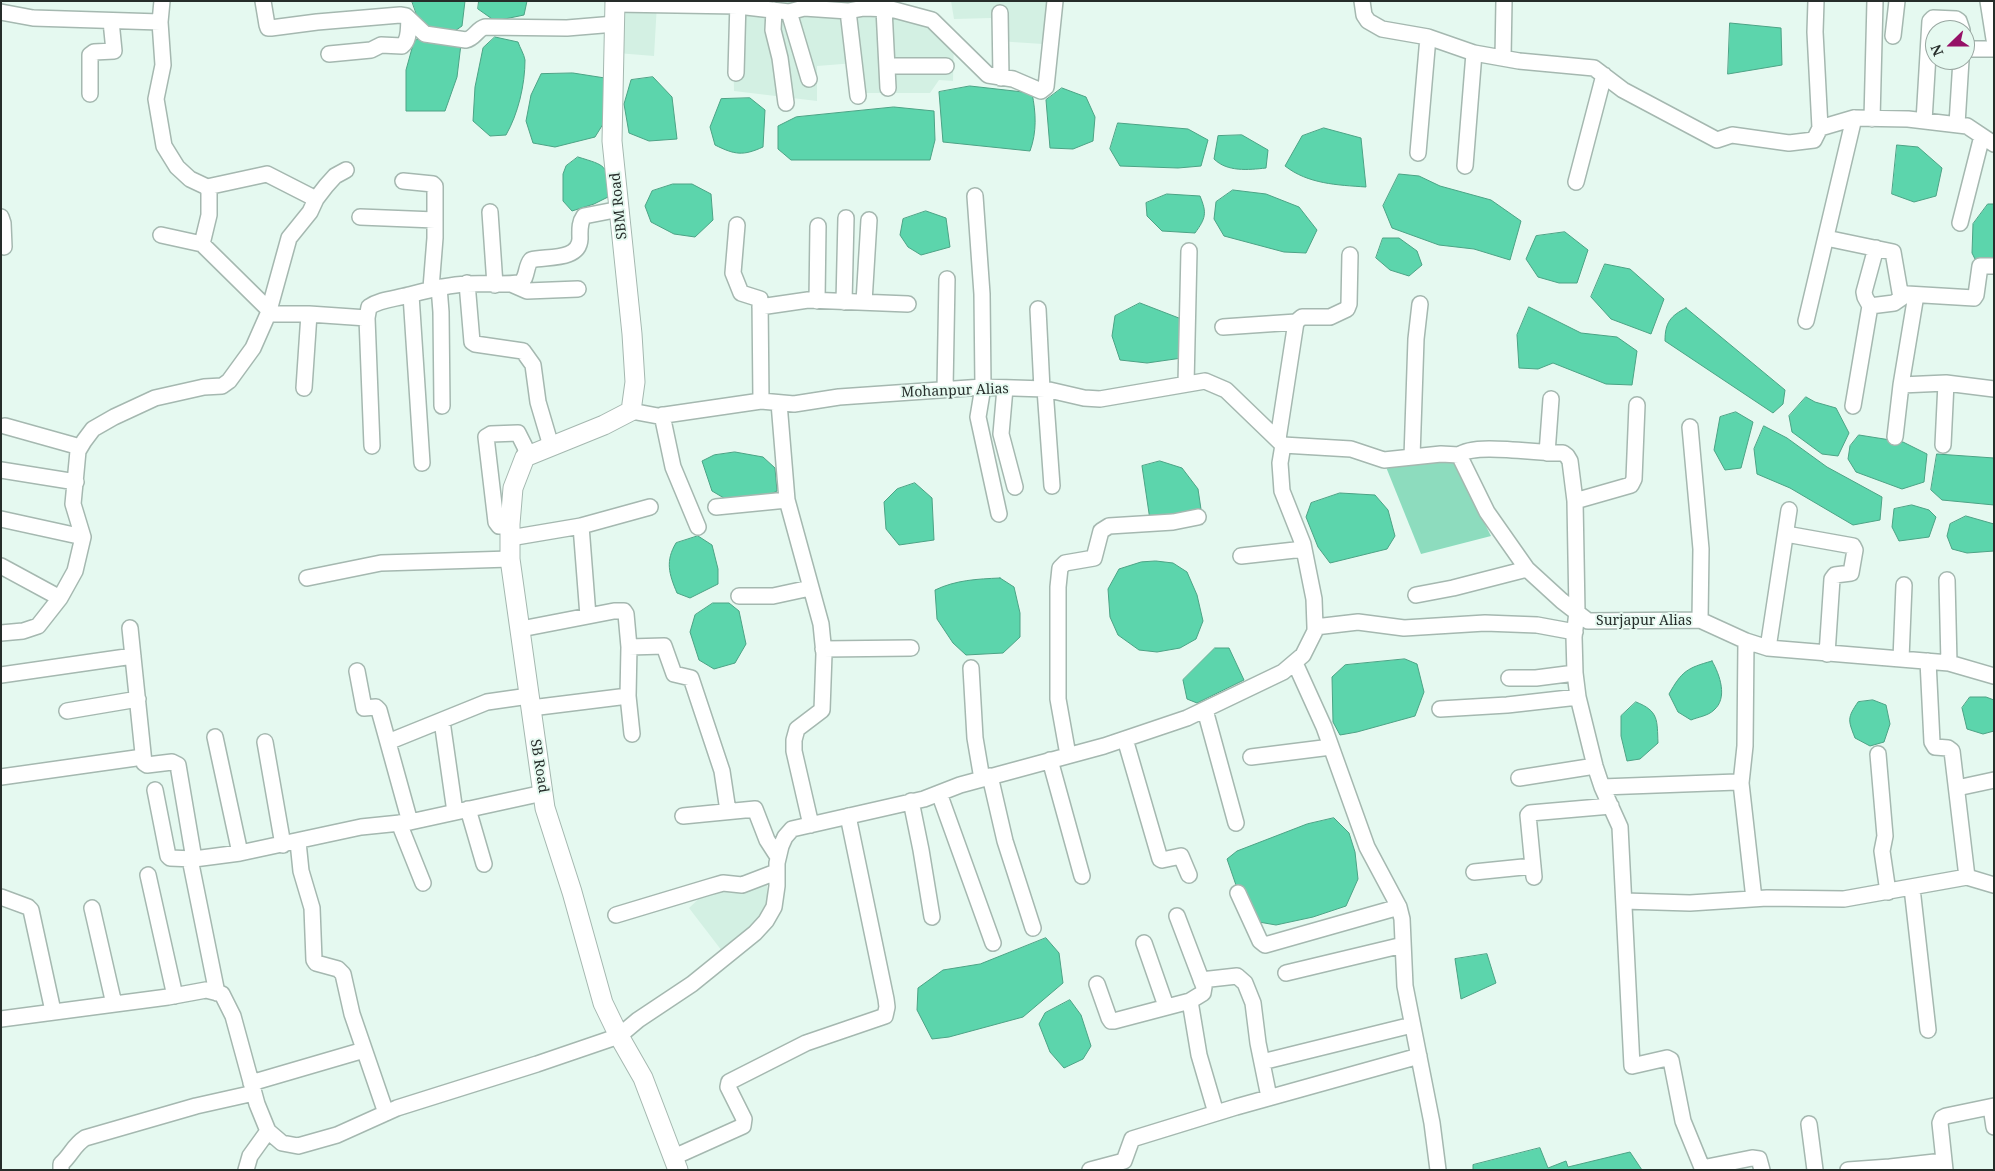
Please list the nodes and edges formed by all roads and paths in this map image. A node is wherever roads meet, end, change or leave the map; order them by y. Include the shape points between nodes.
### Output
1 (162, 1) edge
2 (263, 1) edge
3 (1055, 1) edge
4 (1362, 1) edge
5 (1504, 1) edge
6 (1816, 1) edge
7 (1874, 1) edge
8 (1897, 1) edge
9 (1988, 1) edge
10 (615, 2) edge
11 (738, 4) edge
12 (865, 5) edge
13 (793, 8) edge
14 (884, 8) junction
15 (848, 11) junction
16 (1, 12) edge
17 (1000, 13) dead end
18 (409, 19) junction
19 (1931, 20) edge
20 (1958, 20) edge
21 (111, 21) junction
22 (160, 22) junction
23 (615, 24) junction
24 (1894, 36) dead end
25 (1428, 37) junction
26 (1994, 39) edge
27 (1975, 49) edge
28 (1994, 49) edge
29 (1474, 53) junction
30 (329, 54) dead end
31 (1503, 58) junction
32 (887, 66) junction
33 (946, 66) dead end
34 (1927, 70) edge
35 (1960, 70) edge
36 (736, 73) dead end
37 (1604, 75) junction
38 (1002, 78) junction
39 (809, 79) dead end
40 (888, 88) dead end
41 (90, 94) dead end
42 (858, 96) dead end
43 (786, 103) dead end
44 (1854, 118) junction
45 (1872, 120) junction
46 (1924, 121) junction
47 (1957, 124) junction
48 (1820, 128) junction
49 (1988, 140) edge
50 (1418, 153) dead end
51 (1465, 166) dead end
52 (346, 170) dead end
53 (403, 181) dead end
54 (1576, 182) dead end
55 (207, 187) junction
56 (975, 196) dead end
57 (316, 199) junction
58 (620, 209) junction
59 (490, 212) dead end
60 (1, 217) edge
61 (360, 217) dead end
62 (846, 218) dead end
63 (435, 220) junction
64 (869, 220) dead end
65 (1960, 223) dead end
66 (737, 225) dead end
67 (818, 226) dead end
68 (161, 235) dead end
69 (1826, 238) junction
70 (202, 244) junction
71 (4, 246) dead end
72 (1876, 248) junction
73 (1189, 251) dead end
74 (1350, 255) dead end
75 (1994, 266) edge
76 (947, 279) dead end
77 (467, 283) junction
78 (511, 284) junction
79 (495, 285) junction
80 (435, 287) junction
81 (578, 289) dead end
82 (411, 295) junction
83 (1908, 296) junction
84 (817, 300) junction
85 (844, 302) junction
86 (864, 302) junction
87 (908, 304) dead end
88 (1420, 304) dead end
89 (1870, 306) junction
90 (760, 307) junction
91 (1038, 309) dead end
92 (269, 312) junction
93 (309, 314) junction
94 (367, 318) junction
95 (1806, 321) dead end
96 (1296, 322) junction
97 (1223, 327) dead end
98 (1946, 383) junction
99 (1186, 384) junction
100 (1901, 385) junction
101 (983, 387) junction
102 (304, 388) dead end
103 (1005, 388) junction
104 (1044, 389) junction
105 (1994, 389) edge
106 (945, 390) junction
107 (1550, 398) dead end
108 (761, 401) junction
109 (778, 403) junction
110 (1637, 404) dead end
111 (442, 406) dead end
112 (1853, 406) dead end
113 (631, 411) junction
114 (662, 415) junction
115 (5, 426) dead end
116 (1690, 426) dead end
117 (1895, 437) dead end
118 (1281, 442) junction
119 (1943, 445) dead end
120 (372, 446) dead end
121 (551, 446) junction
122 (80, 447) junction
123 (1547, 453) junction
124 (529, 455) junction
125 (1459, 455) junction
126 (1412, 457) junction
127 (422, 463) dead end
128 (1, 470) edge
129 (76, 482) junction
130 (1052, 486) dead end
131 (1014, 487) dead end
132 (787, 500) junction
133 (1575, 501) junction
134 (650, 507) dead end
135 (716, 507) dead end
136 (1789, 510) dead end
137 (999, 514) dead end
138 (1198, 518) dead end
139 (1, 519) edge
140 (581, 526) junction
141 (698, 527) dead end
142 (510, 532) junction
143 (1786, 534) junction
144 (83, 537) junction
145 (1304, 549) junction
146 (1241, 556) dead end
147 (510, 559) junction
148 (1, 566) edge
149 (1527, 569) junction
150 (307, 578) dead end
151 (1947, 580) dead end
152 (1904, 585) dead end
153 (810, 588) junction
154 (1416, 595) dead end
155 (739, 596) dead end
156 (60, 598) junction
157 (1577, 612) junction
158 (588, 616) junction
159 (1700, 620) junction
160 (1315, 627) junction
161 (130, 628) dead end
162 (521, 629) junction
163 (1575, 632) junction
164 (1, 633) edge
165 (1746, 641) junction
166 (629, 646) junction
167 (911, 648) dead end
168 (1768, 648) junction
169 (823, 649) junction
170 (1827, 654) junction
171 (133, 656) junction
172 (1901, 660) junction
173 (1928, 661) junction
174 (1295, 663) junction
175 (1949, 663) junction
176 (971, 668) dead end
177 (357, 670) dead end
178 (1575, 673) junction
179 (1, 675) edge
180 (1994, 676) edge
181 (1509, 678) dead end
182 (628, 696) junction
183 (1578, 697) junction
184 (138, 699) junction
185 (530, 702) junction
186 (1440, 709) dead end
187 (1204, 710) junction
188 (67, 711) dead end
189 (442, 721) junction
190 (632, 734) dead end
191 (215, 737) dead end
192 (1125, 739) junction
193 (266, 742) dead end
194 (388, 742) junction
195 (1332, 747) junction
196 (1878, 754) dead end
197 (1068, 755) junction
198 (1251, 756) dead end
199 (143, 757) junction
200 (1050, 760) junction
201 (1595, 766) junction
202 (1, 778) edge
203 (986, 778) junction
204 (1519, 778) dead end
205 (1994, 780) edge
206 (1741, 783) junction
207 (1602, 787) junction
208 (1957, 788) junction
209 (154, 790) dead end
210 (939, 792) junction
211 (543, 793) junction
212 (911, 801) junction
213 (1611, 806) junction
214 (461, 811) junction
215 (728, 811) junction
216 (683, 816) dead end
217 (848, 816) junction
218 (405, 823) junction
219 (1236, 823) dead end
220 (811, 825) junction
221 (298, 842) junction
222 (283, 845) junction
223 (240, 853) junction
224 (192, 859) junction
225 (484, 864) dead end
226 (777, 865) junction
227 (1474, 872) dead end
228 (148, 875) dead end
229 (1189, 875) dead end
230 (1082, 876) dead end
231 (1967, 877) junction
232 (422, 883) dead end
233 (1994, 885) edge
234 (1912, 888) junction
235 (1888, 892) junction
236 (1238, 893) dead end
237 (1, 897) edge
238 (1754, 899) junction
239 (1624, 901) junction
240 (1399, 907) junction
241 (92, 908) dead end
242 (616, 916) dead end
243 (1177, 916) dead end
244 (932, 917) dead end
245 (1033, 928) dead end
246 (993, 943) dead end
247 (1144, 943) dead end
248 (1403, 945) junction
249 (1286, 973) dead end
250 (1201, 980) junction
251 (1097, 984) dead end
252 (217, 993) junction
253 (175, 996) junction
254 (1190, 1001) junction
255 (114, 1004) junction
256 (1166, 1006) junction
257 (53, 1011) junction
258 (1, 1019) edge
259 (1412, 1025) junction
260 (1928, 1030) dead end
261 (619, 1036) junction
262 (364, 1050) junction
263 (1419, 1056) junction
264 (1262, 1062) junction
265 (252, 1088) junction
266 (1269, 1098) junction
267 (1992, 1106) edge
268 (386, 1113) junction
269 (1216, 1113) junction
270 (1809, 1124) dead end
271 (1994, 1128) edge
272 (268, 1131) junction
273 (676, 1163) edge
274 (1944, 1166) edge
275 (1890, 1168) edge
276 (1702, 1169) edge
277 (60, 1170) edge
278 (246, 1170) edge
279 (1090, 1170) edge
280 (1438, 1170) edge
281 (1762, 1170) edge
282 (1815, 1170) edge
283 (1848, 1170) edge

1 - 22 street
2 - 18 street via 267,25 272,28 400,15
3 - 38 street via 1044,90 1038,91 1013,79
4 - 25 street via 1364,15 1376,27
5 - 31 street
6 - 48 street
7 - 45 street
8 - 24 street
9 - 26 street
10 - 11 street
10 - 23 street, SBM Road
11 - 13 street
11 - 36 street
12 - 14 street
12 - 15 street
13 - 15 street
13 - 39 street
13 - 43 street via 773,30
14 - 32 street
14 - 38 street via 932,20 988,75
15 - 42 street
16 - 21 street via 33,18
17 - 38 street
18 - 23 street via 425,34 466,40 485,27 567,28
18 - 30 street via 408,37 402,46 381,45 371,50
19 - 20 street
21 - 22 street
21 - 41 street via 115,50 90,55
22 - 55 street via 163,65 156,99 164,146 177,167 190,179
23 - 58 street, SBM Road via 612,141
25 - 29 street
25 - 50 street
27 - 28 street
29 - 31 street
29 - 51 street
31 - 37 street via 1594,68
32 - 33 street
32 - 40 street
34 - 46 street
35 - 47 street
37 - 48 street via 1623,90 1717,140 1732,135 1789,143 1814,140
37 - 54 street
44 - 45 street
44 - 48 street
44 - 69 street
45 - 46 street
46 - 47 street
47 - 49 street via 1967,126
49 - 65 street
52 - 57 street via 335,176
53 - 63 street via 433,184
55 - 57 street via 266,174
55 - 70 street via 209,215
56 - 101 street via 982,294
57 - 92 street via 289,238
58 - 78 street via 584,216 580,221 580,244 576,251 565,256 530,260 523,282
58 - 113 street, SBM Road via 635,382
59 - 79 street
60 - 71 street
61 - 63 street
62 - 85 street
63 - 80 street
64 - 86 street
66 - 90 street via 733,274 741,292 760,299
67 - 84 street
68 - 70 street
69 - 72 street
69 - 95 street
70 - 92 street
72 - 83 street via 1894,255
72 - 89 street via 1864,292
73 - 99 street
74 - 96 street via 1347,309 1330,317 1302,317
75 - 83 street via 1980,266 1974,298
76 - 106 street
77 - 79 street
77 - 80 street
77 - 121 street via 472,342 526,354 533,365 538,402
78 - 79 street
78 - 81 street via 527,291
80 - 82 street
80 - 111 street via 441,312
82 - 94 street via 377,302 369,307
82 - 127 street
83 - 89 street via 1894,303
83 - 100 street
84 - 85 street
84 - 90 street
85 - 86 street
86 - 87 street
88 - 126 street
89 - 112 street
90 - 108 street
91 - 104 street
92 - 93 street
92 - 122 street via 253,348 222,386 155,398 93,429
93 - 94 street
93 - 102 street
94 - 120 street
96 - 97 street
96 - 118 street
98 - 100 street
98 - 105 street
98 - 119 street
99 - 104 street, Mohanpur Alias via 1100,398 1084,398
99 - 118 street, Mohanpur Alias via 1205,381 1226,390
100 - 117 street
101 - 103 street, Mohanpur Alias
101 - 106 street, Mohanpur Alias
101 - 137 street via 978,417
103 - 104 street, Mohanpur Alias
103 - 131 street via 1001,434
104 - 130 street
106 - 109 street, Mohanpur Alias
107 - 123 street
108 - 109 street, Mohanpur Alias
108 - 114 street, Mohanpur Alias
109 - 132 street
110 - 133 street via 1634,479 1631,485
113 - 114 street, Mohanpur Alias
113 - 121 street via 604,426
114 - 141 street via 673,467
115 - 122 street
116 - 159 street via 1701,549
118 - 126 street via 1351,449 1384,460
118 - 145 street via 1282,491
121 - 124 street
122 - 129 street
123 - 125 street via 1486,448 1465,450
123 - 133 street via 1563,453 1570,461
124 - 142 street, SB Road via 525,457 513,488
124 - 142 street via 518,433 491,434 486,438 496,522
125 - 126 street
125 - 149 street, Surjapur Alias via 1487,512
128 - 129 street
129 - 144 street via 73,504
132 - 135 street
132 - 153 street
133 - 157 street
134 - 140 street
136 - 143 street
138 - 197 street via 1109,526 1101,532 1094,558 1065,563 1060,568 1058,699
139 - 144 street
140 - 142 street
140 - 158 street
142 - 147 street, SB Road
143 - 168 street
143 - 170 street via 1852,546 1855,550 1851,573 1832,578
144 - 156 street via 74,571
145 - 146 street
145 - 160 street via 1314,599
147 - 150 street via 381,563
147 - 162 street, SB Road
148 - 156 street
149 - 154 street
149 - 157 street, Surjapur Alias
151 - 175 street
152 - 172 street
153 - 155 street via 772,596
153 - 169 street
156 - 164 street via 38,626
157 - 159 street, Surjapur Alias via 1588,621
157 - 163 street
158 - 162 street
158 - 166 street via 624,611
159 - 165 street, Surjapur Alias
160 - 163 street via 1358,622 1404,628 1485,623 1537,625
160 - 174 street via 1303,655
161 - 171 street
162 - 185 street, SB Road
163 - 178 street
165 - 168 street, Surjapur Alias
165 - 206 street via 1745,746
166 - 182 street
166 - 215 street via 664,646 674,674 691,678 722,771
167 - 169 street
168 - 170 street, Surjapur Alias
169 - 220 street via 822,710 796,729 794,740
170 - 172 street, Surjapur Alias
171 - 179 street
171 - 184 street
172 - 173 street, Surjapur Alias
173 - 175 street, Surjapur Alias
173 - 208 street via 1933,745 1952,751
174 - 187 street
174 - 195 street
175 - 180 street, Surjapur Alias
176 - 203 street via 975,738
177 - 194 street via 363,705 378,708
178 - 181 street
178 - 183 street
182 - 185 street
182 - 190 street
183 - 186 street
183 - 201 street
184 - 188 street
184 - 199 street
185 - 189 street via 491,701
185 - 211 street, SB Road
187 - 192 street
187 - 219 street
189 - 194 street
189 - 214 street
191 - 223 street
192 - 197 street
192 - 229 street via 1160,858 1181,856
193 - 222 street
194 - 218 street
195 - 198 street
195 - 240 street via 1367,847
196 - 235 street via 1886,836 1882,851
197 - 200 street
199 - 202 street
199 - 224 street via 145,765 172,762 178,765
200 - 203 street
200 - 230 street
201 - 204 street
201 - 207 street
203 - 210 street
203 - 245 street
205 - 208 street
206 - 207 street
206 - 238 street
207 - 213 street
208 - 231 street
209 - 224 street via 168,856
210 - 212 street
210 - 246 street
211 - 214 street
211 - 261 street, SB Road via 603,1003
212 - 217 street
212 - 244 street
213 - 227 street via 1530,813 1533,871
213 - 239 street via 1620,827
214 - 218 street
214 - 225 street
215 - 216 street
215 - 226 street via 755,809
217 - 220 street
217 - 273 street via 886,998 885,1016 806,1043 729,1082 728,1087 744,1120 743,1126
218 - 221 street via 361,827
218 - 232 street
220 - 226 street via 792,829 784,838
221 - 222 street
221 - 262 street via 301,871 312,908 314,960 343,974
222 - 223 street
223 - 224 street
224 - 252 street
226 - 242 street via 742,885 723,883
226 - 261 street via 774,907 755,933 692,984
228 - 253 street
231 - 233 street
231 - 234 street
234 - 235 street
234 - 260 street
235 - 238 street via 1844,899
236 - 240 street via 1260,941 1265,945
237 - 257 street via 31,910
238 - 239 street via 1690,903
239 - 276 street via 1632,1066 1667,1058 1672,1060 1683,1121
240 - 248 street
241 - 255 street
243 - 250 street
247 - 256 street
248 - 249 street
248 - 259 street via 1405,986
250 - 254 street via 1204,991
250 - 264 street via 1237,976 1245,983 1253,1003
251 - 256 street via 1111,1021
252 - 253 street via 206,990
252 - 265 street via 222,994 233,1016
253 - 255 street
254 - 256 street
254 - 269 street via 1199,1055
255 - 257 street
257 - 258 street
259 - 263 street
259 - 264 street
261 - 268 street
261 - 273 street, SB Road via 643,1078
262 - 265 street
262 - 268 street
263 - 266 street
263 - 280 street
264 - 266 street
265 - 272 street
265 - 277 street via 86,1138 73,1148
266 - 269 street
267 - 271 street
267 - 274 street via 1942,1118
268 - 272 street via 337,1135 298,1146 282,1143
269 - 279 street via 1132,1139 1124,1161
270 - 282 street
272 - 278 street via 250,1156
274 - 275 street
275 - 283 street
276 - 281 street via 1752,1158 1759,1160

